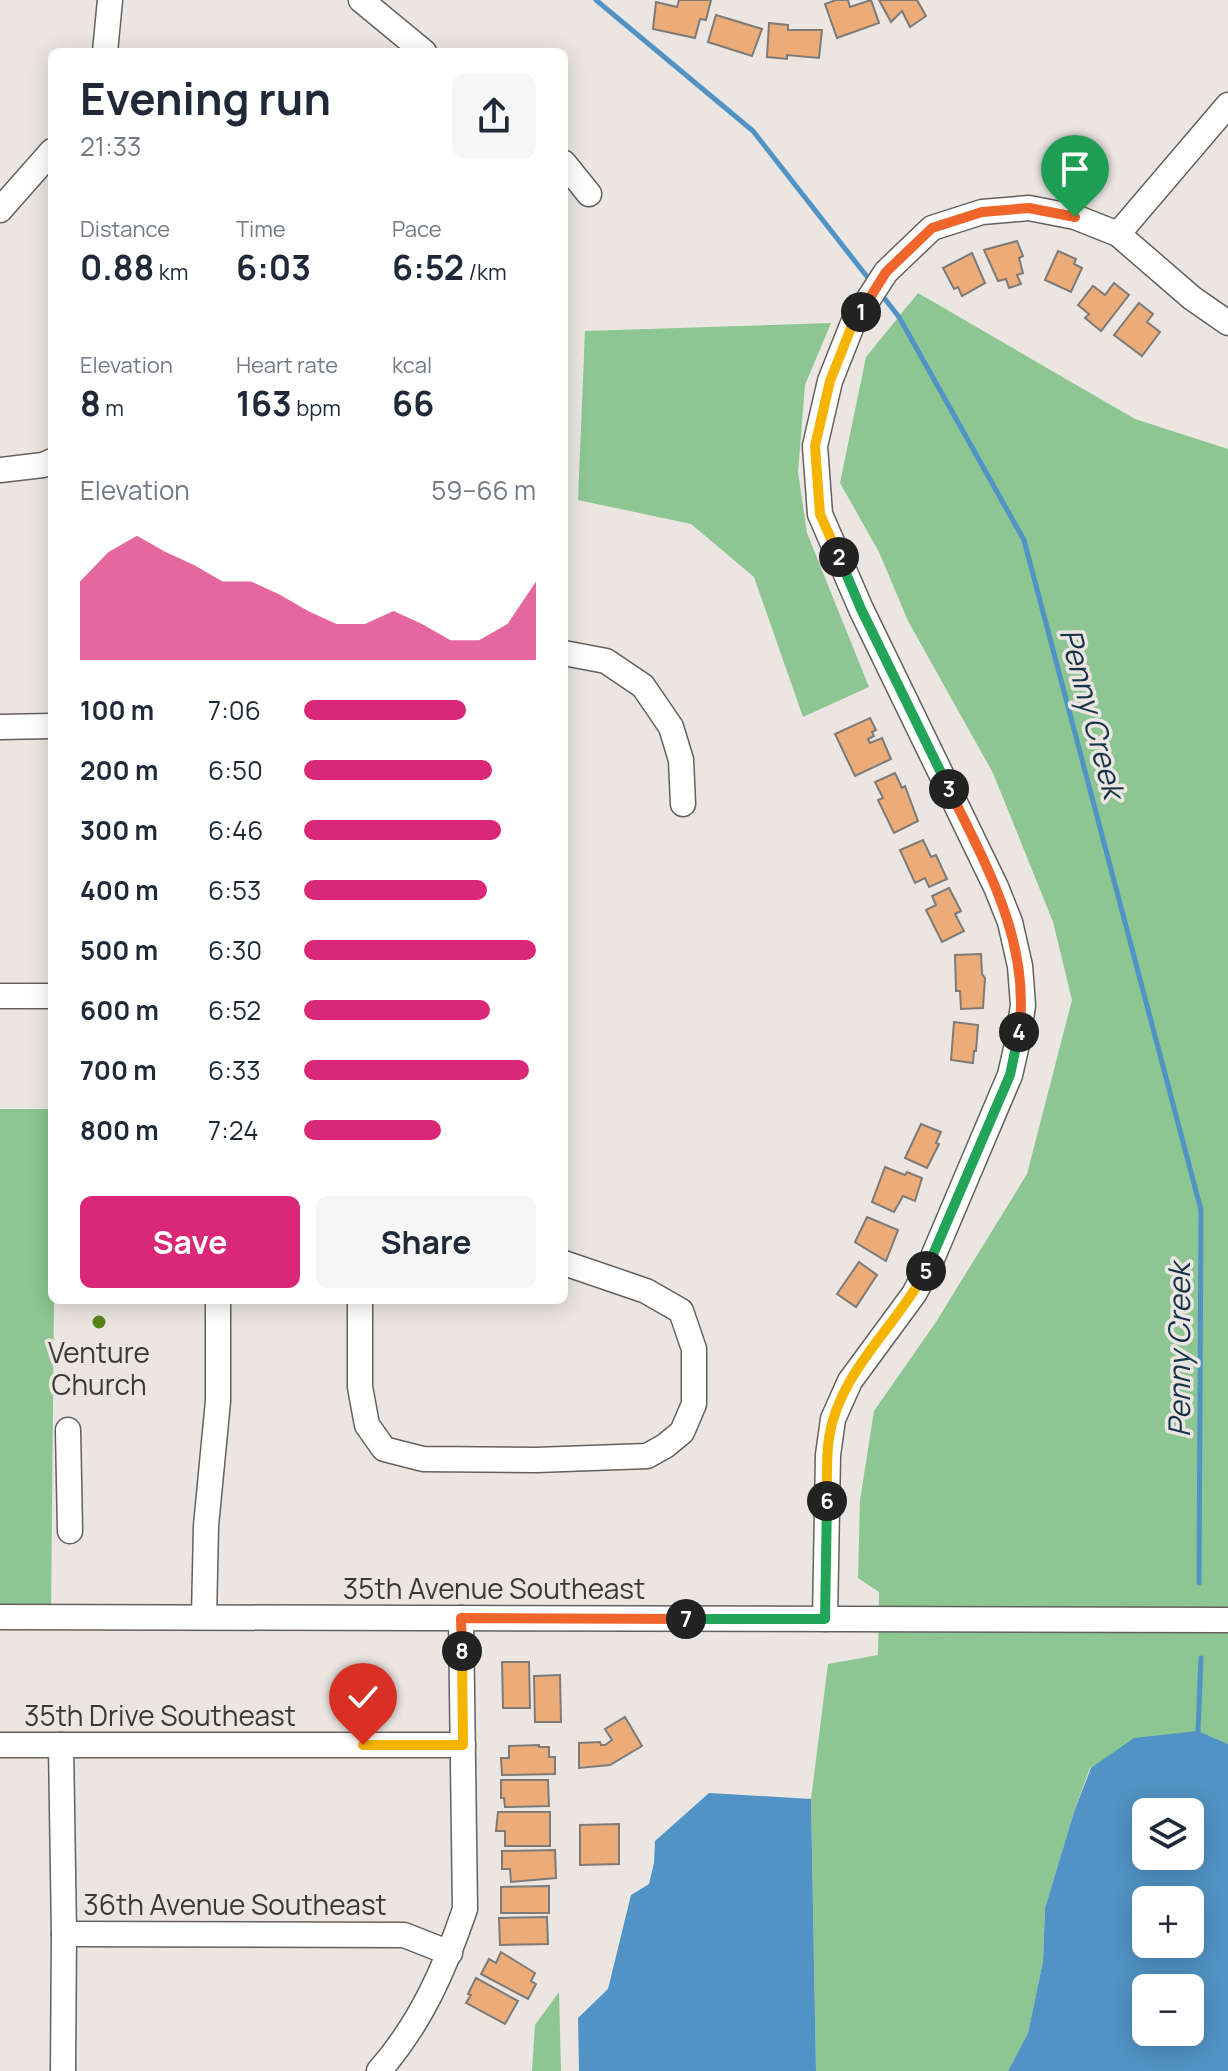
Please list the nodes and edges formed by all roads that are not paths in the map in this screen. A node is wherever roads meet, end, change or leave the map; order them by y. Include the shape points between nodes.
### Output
1 (110, 0) edge
2 (361, 0) edge
3 (105, 48) edge
4 (412, 48) edge
5 (1228, 105) edge
6 (48, 155) edge
7 (568, 168) edge
8 (5, 193) edge
9 (589, 194) dead end
10 (1118, 234) junction
11 (1228, 323) edge
12 (48, 463) edge
13 (0, 470) edge
14 (568, 654) edge
15 (48, 726) edge
16 (0, 727) edge
17 (683, 804) dead end
18 (0, 996) edge
19 (48, 996) edge
20 (568, 1264) edge
21 (218, 1304) edge
22 (360, 1304) edge
23 (68, 1430) dead end
24 (70, 1531) dead end
25 (0, 1617) edge
26 (204, 1617) junction
27 (461, 1618) junction
28 (825, 1619) junction
29 (1228, 1620) edge
30 (0, 1745) edge
31 (61, 1745) junction
32 (463, 1745) junction
33 (64, 1934) junction
34 (450, 1953) junction
35 (63, 2071) edge
36 (379, 2071) edge

1 - 3 street
2 - 4 street
5 - 10 street
6 - 8 street
7 - 9 street
10 - 11 street
10 - 28 street via 1075,217 1029,208 982,212 932,228 886,272 853,323 835,366 815,446 820,514 996,887 1020,966 1023,1005 1010,1075 929,1266 850,1381 833,1419
12 - 13 street
14 - 17 street via 606,661 643,686 671,727 681,760
15 - 16 street
18 - 19 street
20 - 22 street via 646,1291 681,1311 694,1349 694,1404 682,1432 647,1456 423,1459 384,1449 367,1425 360,1387
21 - 26 street via 218,1401
23 - 24 street
25 - 26 street, 35th Avenue Southeast
26 - 27 street, 35th Avenue Southeast
27 - 28 street, 35th Avenue Southeast
27 - 32 street
28 - 29 street, 35th Avenue Southeast
30 - 31 street, 35th Drive Southeast
31 - 32 street, 35th Drive Southeast
31 - 33 street
32 - 34 street via 465,1909
33 - 34 street, 36th Avenue Southeast via 404,1935
33 - 35 street
34 - 36 street via 425,2007

